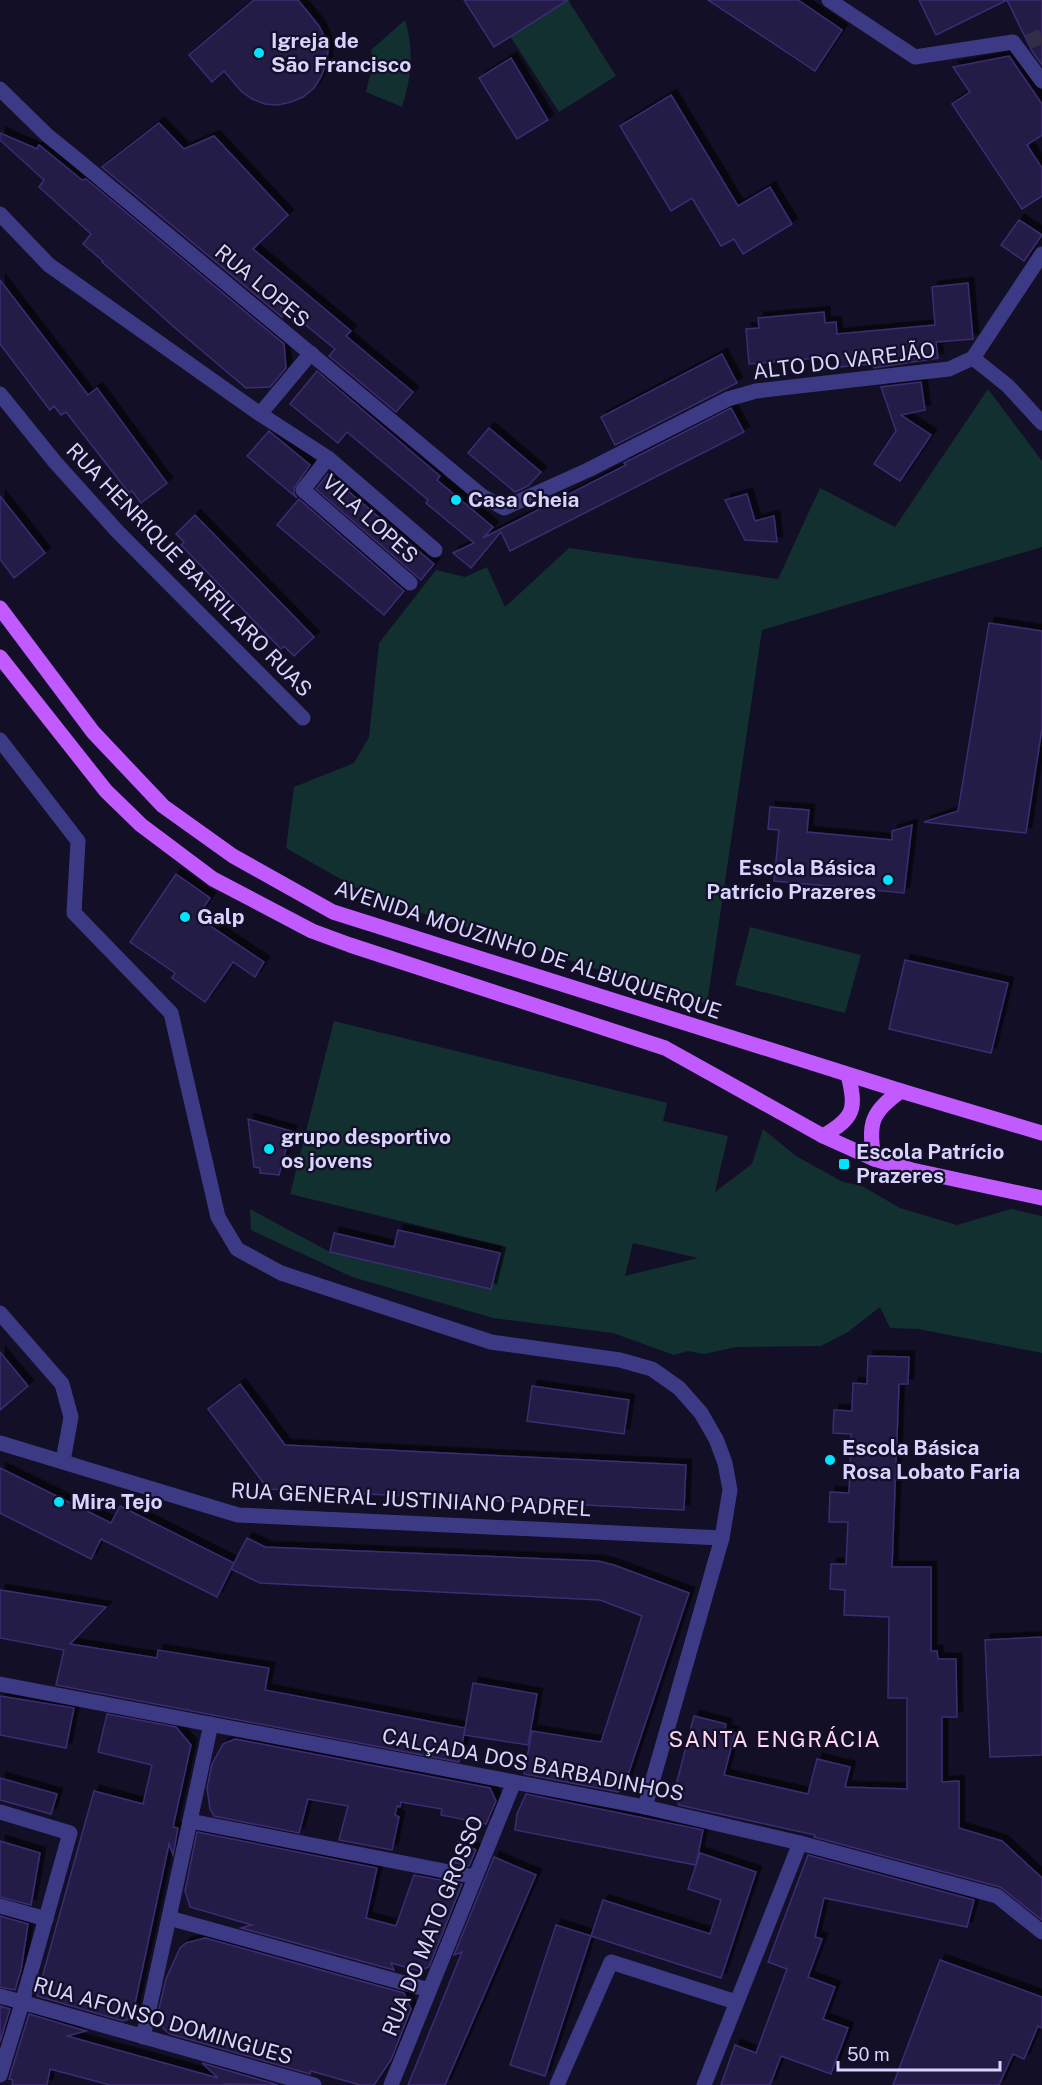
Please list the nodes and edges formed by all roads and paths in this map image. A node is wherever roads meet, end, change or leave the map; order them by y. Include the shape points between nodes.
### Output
1 (830, 0) edge
2 (1042, 81) edge
3 (0, 89) edge
4 (5, 218) edge
5 (1042, 254) edge
6 (311, 353) junction
7 (973, 358) junction
8 (0, 394) edge
9 (260, 414) junction
10 (1042, 423) edge
11 (328, 458) junction
12 (504, 508) joint
13 (435, 550) dead end
14 (410, 583) dead end
15 (0, 608) edge
16 (3, 666) edge
17 (303, 718) dead end
18 (0, 740) edge
19 (848, 1075) junction
20 (901, 1091) junction
21 (1042, 1134) edge
22 (823, 1136) junction
23 (874, 1159) junction
24 (1042, 1198) edge
25 (0, 1313) edge
26 (0, 1443) edge
27 (63, 1461) junction
28 (722, 1538) junction
29 (0, 1684) edge
30 (211, 1724) junction
31 (514, 1782) junction
32 (645, 1807) junction
33 (0, 1812) edge
34 (190, 1821) junction
35 (800, 1844) junction
36 (475, 1878) junction
37 (0, 1906) edge
38 (169, 1918) junction
39 (46, 1919) junction
40 (1042, 1932) edge
41 (429, 1990) junction
42 (0, 1996) edge
43 (736, 2002) junction
44 (22, 2003) junction
45 (143, 2037) junction
46 (0, 2075) edge
47 (314, 2085) edge
48 (391, 2085) edge
49 (557, 2085) edge
50 (704, 2085) edge

1 - 2 street via 915,57 1020,42
3 - 6 street, RUA LOPES via 47,135
4 - 9 street, VILA LOPES via 49,265
5 - 7 street
6 - 9 street
6 - 12 street, RUA LOPES via 482,496
7 - 10 street via 1008,386
7 - 12 street, ALTO DO VAREJÃO via 949,369 756,391 728,399
8 - 17 street, RUA HENRIQUE BARRILARO RUAS via 117,531
9 - 11 street, VILA LOPES
11 - 13 street, VILA LOPES
11 - 14 street, VILA LOPES via 303,490
15 - 19 main road, AVENIDA MOUZINHO DE ALBUQUERQUE via 93,732 163,806 233,856 333,912
16 - 22 main road via 106,791 141,825 213,879 312,931 665,1048
18 - 28 street via 78,841 74,913 171,1013 218,1217 237,1249 281,1272 491,1342 621,1360 652,1369 680,1388 716,1439 730,1490
19 - 20 main road, AVENIDA MOUZINHO DE ALBUQUERQUE
19 - 22 main road via 854,1095 851,1113 839,1127
20 - 21 main road, AVENIDA MOUZINHO DE ALBUQUERQUE
20 - 23 main road via 882,1105 873,1122
22 - 23 main road
23 - 24 main road
25 - 27 street via 62,1384 70,1417
26 - 27 street, RUA GENERAL JUSTINIANO PADREL
27 - 28 street, RUA GENERAL JUSTINIANO PADREL via 238,1515
28 - 32 street
29 - 30 street, CALÇADA DOS BARBADINHOS
30 - 31 street, CALÇADA DOS BARBADINHOS
30 - 34 street
31 - 32 street, CALÇADA DOS BARBADINHOS
31 - 36 street, RUA DO MATO GROSSO
32 - 35 street, CALÇADA DOS BARBADINHOS
33 - 39 street via 70,1833
34 - 36 street
34 - 38 street
35 - 40 street, CALÇADA DOS BARBADINHOS via 997,1896
35 - 43 street
36 - 41 street, RUA DO MATO GROSSO
37 - 39 street
38 - 41 street
38 - 45 street
39 - 44 street
41 - 48 street, RUA DO MATO GROSSO
42 - 44 street, RUA AFONSO DOMINGUES
43 - 49 street via 611,1962
43 - 50 street
44 - 45 street, RUA AFONSO DOMINGUES
44 - 46 street
45 - 47 street, RUA AFONSO DOMINGUES

